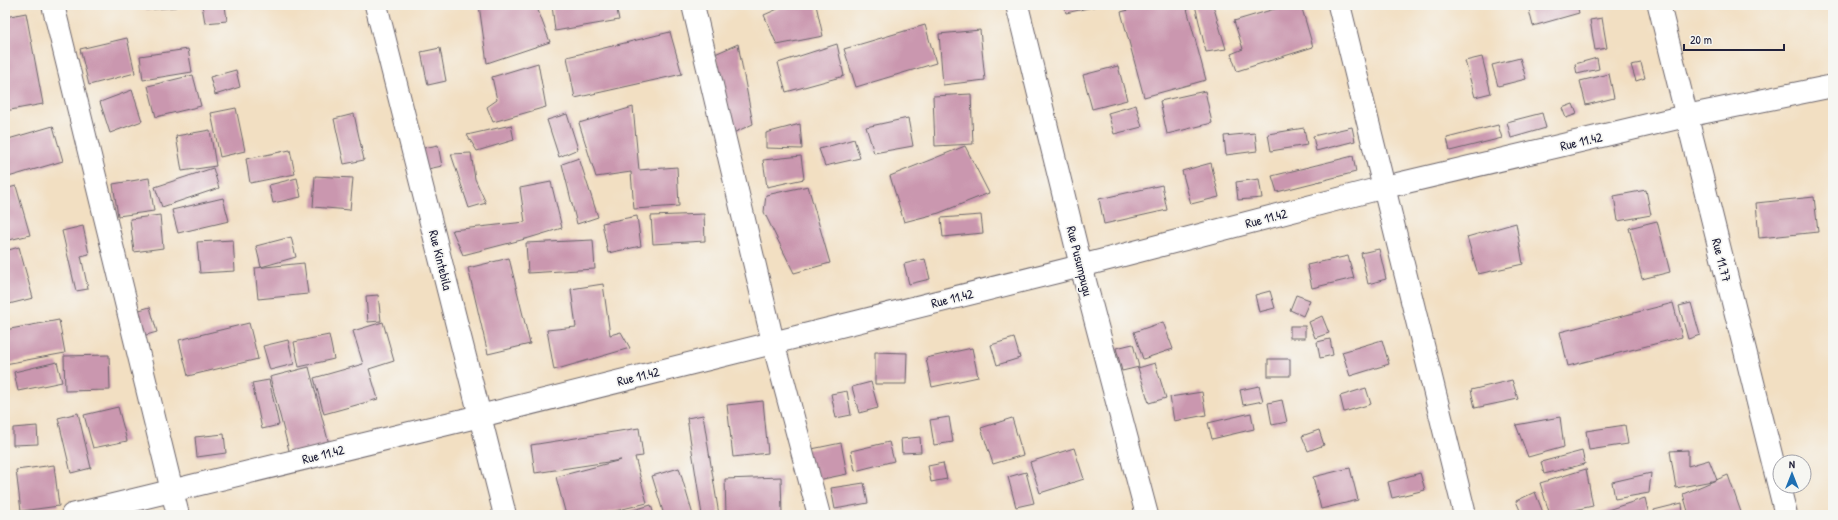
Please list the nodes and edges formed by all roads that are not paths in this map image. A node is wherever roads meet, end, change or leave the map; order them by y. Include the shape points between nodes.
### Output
1 (53, 5) edge
2 (376, 5) edge
3 (693, 5) edge
4 (1017, 5) edge
5 (1339, 5) edge
6 (1659, 5) edge
7 (1833, 86) edge
8 (1686, 116) junction
9 (1385, 187) junction
10 (1081, 266) junction
11 (773, 342) junction
12 (480, 416) junction
13 (172, 491) junction
14 (72, 515) edge
15 (178, 515) edge
16 (505, 515) edge
17 (819, 515) edge
18 (1147, 515) edge
19 (1465, 515) edge
20 (1786, 515) edge

1 - 13 street
2 - 12 street, Rue Kintebila
3 - 11 street
4 - 10 street, Rue Pusumpugu
5 - 9 street
6 - 8 street, Rue 11.77
7 - 8 street, Rue 11.42
8 - 9 street, Rue 11.42
8 - 20 street, Rue 11.77
9 - 10 street, Rue 11.42
9 - 19 street
10 - 11 street, Rue 11.42
10 - 18 street, Rue Pusumpugu
11 - 12 street, Rue 11.42
11 - 17 street
12 - 13 street, Rue 11.42
12 - 16 street, Rue Kintebila
13 - 14 street, Rue 11.42
13 - 15 street

